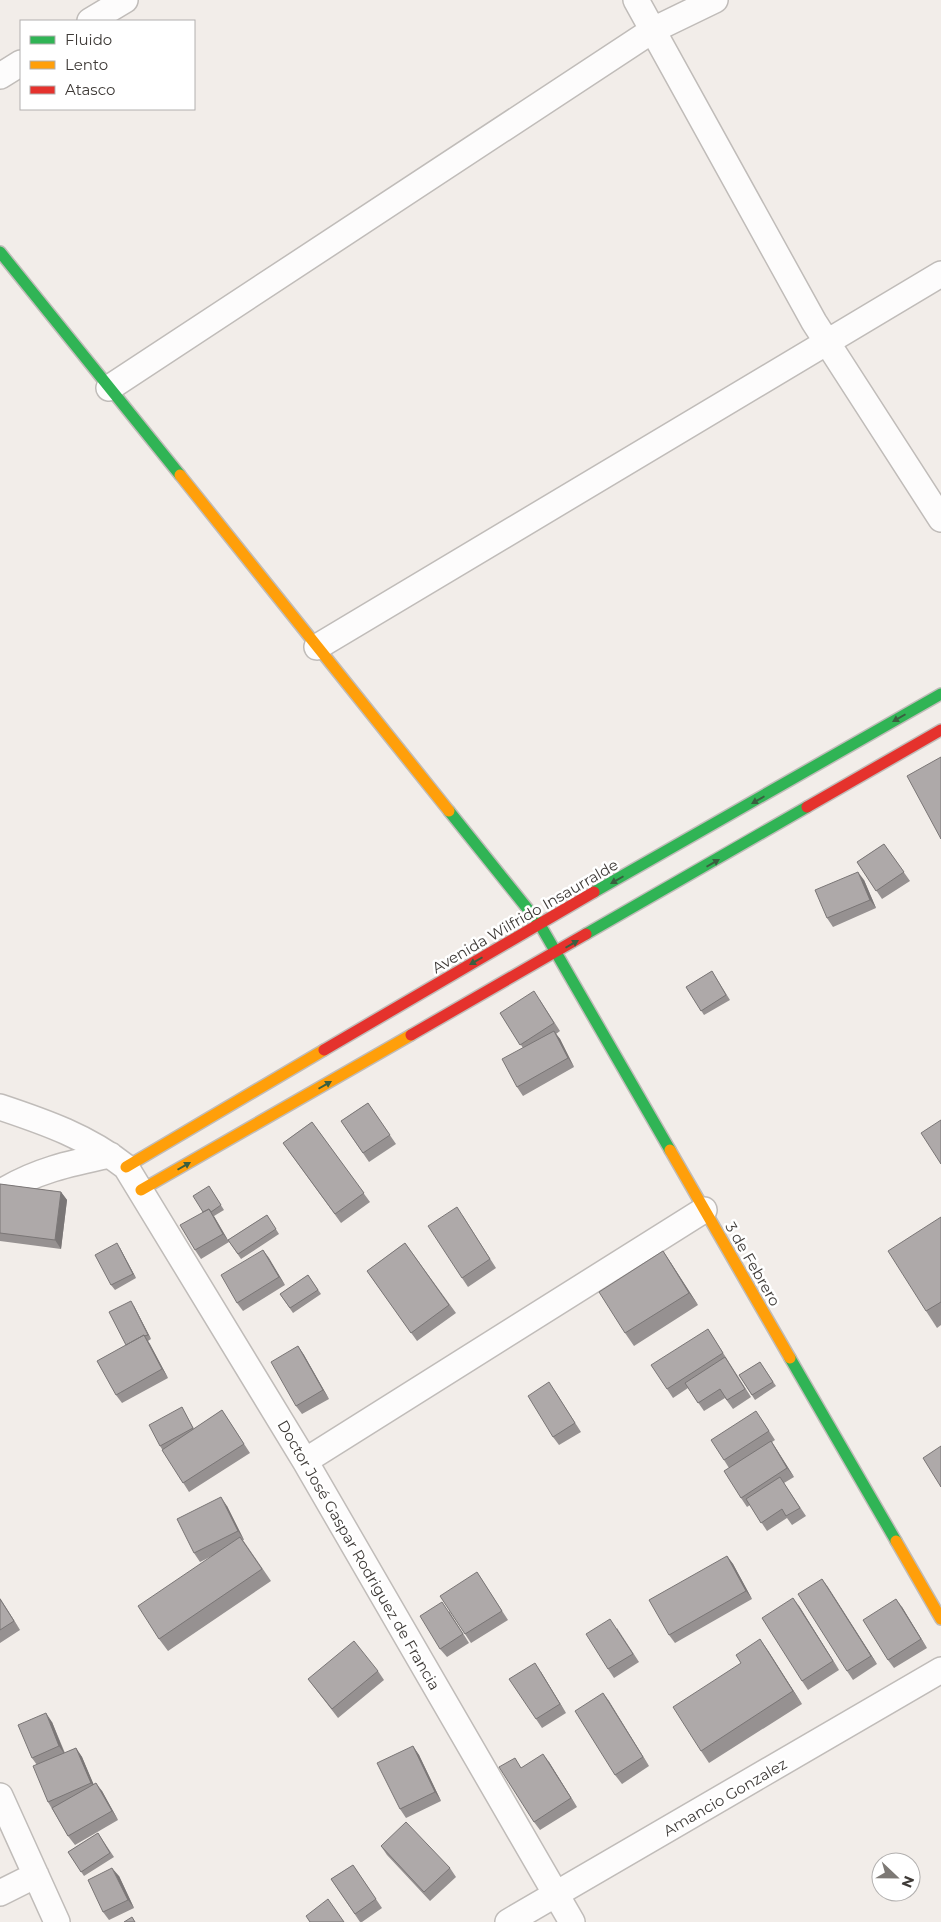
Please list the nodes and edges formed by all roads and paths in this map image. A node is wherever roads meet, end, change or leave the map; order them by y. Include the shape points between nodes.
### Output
1 (125, 0) edge
2 (636, 0) edge
3 (715, 0) edge
4 (92, 20) edge
5 (653, 30) junction
6 (20, 64) edge
7 (0, 76) edge
8 (0, 252) edge
9 (941, 274) edge
10 (827, 342) junction
11 (109, 388) junction
12 (941, 519) edge
13 (317, 647) junction
14 (941, 694) edge
15 (941, 730) edge
16 (539, 924) junction
17 (557, 953) junction
18 (0, 1107) edge
19 (118, 1161) junction
20 (142, 1190) junction
21 (0, 1193) edge
22 (704, 1210) junction
23 (305, 1461) junction
24 (941, 1619) edge
25 (941, 1670) edge
26 (0, 1796) edge
27 (36, 1875) junction
28 (0, 1893) edge
29 (557, 1895) junction
30 (57, 1922) edge
31 (508, 1922) edge
32 (572, 1922) edge

1 - 4 street
2 - 5 street
3 - 5 street
5 - 10 street
5 - 11 street
6 - 7 street
8 - 11 street, 3 de Febrero
9 - 10 street
10 - 12 street
10 - 13 street
11 - 13 street, 3 de Febrero
13 - 16 street, 3 de Febrero
14 -> 16 street, Avenida Wilfrido Insaurralde
17 -> 15 street
16 - 17 street, 3 de Febrero
16 -> 19 street, Avenida Wilfrido Insaurralde
20 -> 17 street
17 - 22 street, 3 de Febrero
18 - 19 street via 56,1126
19 - 20 street, Doctor José Gaspar Rodriguez de Francia
19 - 21 street via 57,1166
20 - 23 street, Doctor José Gaspar Rodriguez de Francia
22 - 23 street
22 - 24 street, 3 de Febrero
23 - 29 street, Doctor José Gaspar Rodriguez de Francia
25 - 29 street, Amancio Gonzalez
26 - 27 street
27 - 28 street
27 - 30 street
29 - 31 street, Amancio Gonzalez
29 - 32 street, Doctor José Gaspar Rodriguez de Francia

